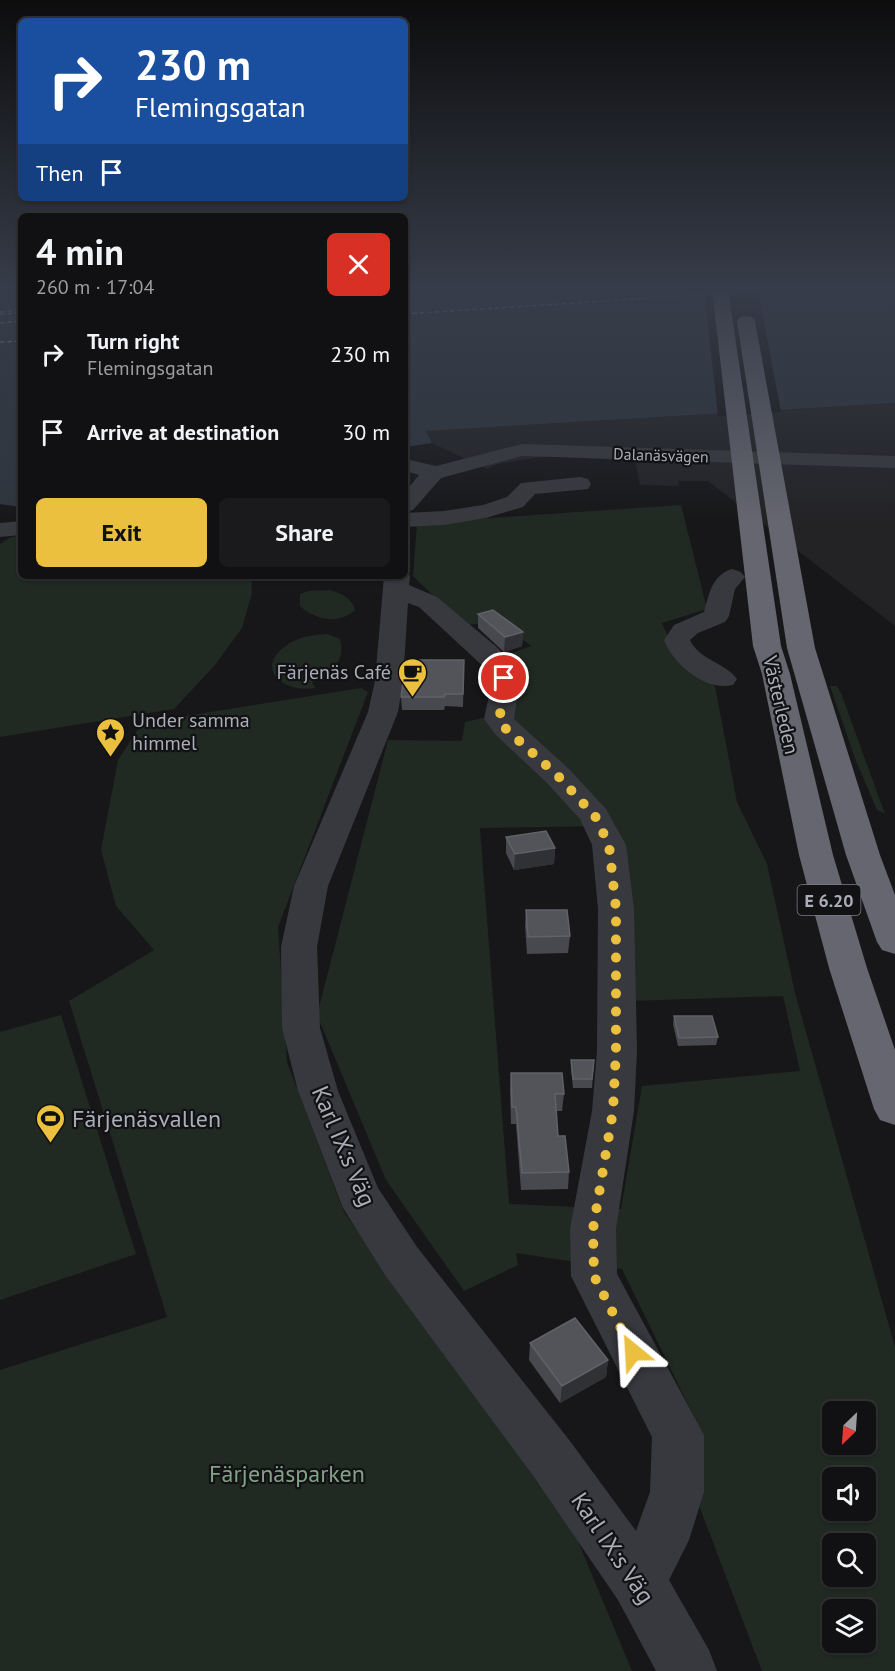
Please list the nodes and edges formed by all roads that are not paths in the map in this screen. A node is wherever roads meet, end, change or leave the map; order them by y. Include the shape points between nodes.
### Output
1 (730, 367) edge
2 (753, 367) edge
3 (895, 462) edge
4 (408, 466) edge
5 (430, 474) junction
6 (580, 484) dead end
7 (408, 503) edge
8 (408, 520) edge
9 (18, 528) edge
10 (0, 530) edge
11 (732, 577) dead end
12 (396, 583) edge
13 (723, 679) dead end
14 (895, 942) edge
15 (895, 1109) edge
16 (638, 1580) junction
17 (688, 1671) edge

1 - 15 highway, Västerleden / E 6.20 via 767,646 816,855 848,968
2 - 14 highway, Västerleden / E 6.20 via 801,648 863,855
3 - 5 street, Dalanäsvägen via 522,450
4 - 5 street
5 - 7 street
6 - 8 street via 529,488 515,502 473,514
9 - 10 street
11 - 13 street via 723,587 716,616 681,631 677,640 686,655
12 - 16 street, Karl IX:s Väg via 383,712 311,886 299,947 301,1028 318,1091 359,1195 401,1261 552,1459
12 - 16 street via 428,602 500,668 506,686 499,719 595,816 609,845 616,909 616,1051 613,1111 593,1229 594,1276 678,1436 677,1492 662,1540
16 - 17 street, Karl IX:s Väg

